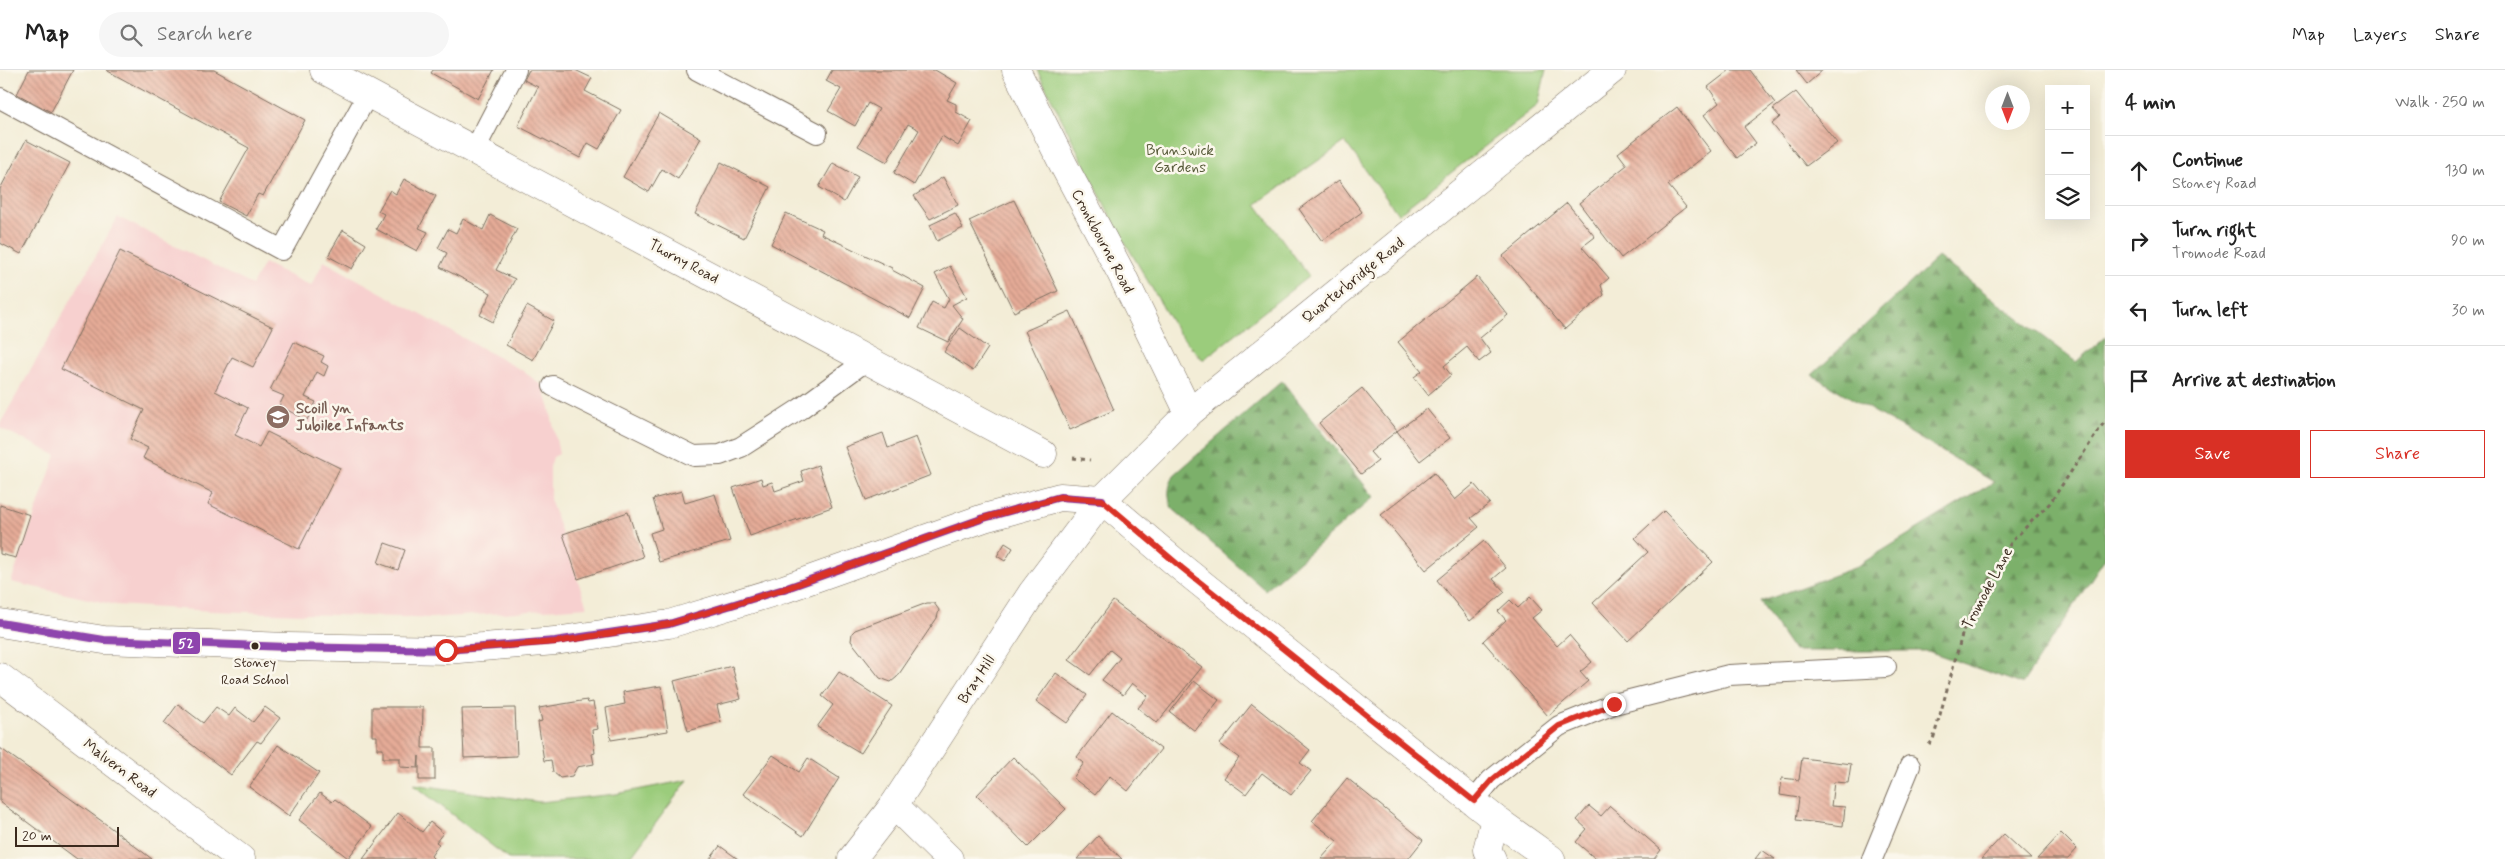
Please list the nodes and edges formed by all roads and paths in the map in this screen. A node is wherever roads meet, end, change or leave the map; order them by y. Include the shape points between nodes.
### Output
1 (324, 70) edge
2 (516, 70) edge
3 (698, 70) edge
4 (1016, 70) edge
5 (1598, 75) edge
6 (368, 94) junction
7 (0, 98) edge
8 (817, 133) dead end
9 (474, 149) junction
10 (867, 360) junction
11 (553, 386) dead end
12 (1189, 413) junction
13 (2105, 421) edge
14 (1043, 454) dead end
15 (1102, 500) junction
16 (0, 623) edge
17 (1886, 667) dead end
18 (0, 677) edge
19 (1910, 766) joint
20 (1474, 801) junction
21 (894, 805) junction
22 (1495, 819) junction
23 (241, 859) edge
24 (852, 859) edge
25 (949, 859) edge
26 (1492, 859) edge
27 (1551, 859) edge
28 (1872, 859) edge

1 - 6 main road, Thorny Road
2 - 9 lane
3 - 8 lane
4 - 12 main road, Cronkbourne Road
5 - 12 main road, Quarterbridge Road
6 - 7 lane via 282,250
6 - 9 main road, Thorny Road
9 - 10 main road, Thorny Road
10 - 11 lane via 800,409 741,447 720,455 694,456
10 - 14 main road, Thorny Road
12 - 15 main road, Quarterbridge Road
13 - 19 path, Tromode Lane via 2050,502 2012,541 1965,624 1933,740
15 - 16 main road via 1060,497 984,518 784,589 669,624 555,642 446,650 288,647 104,640
15 - 20 main road via 1182,568
15 - 21 main road, Bray Hill via 1032,593
17 - 20 lane via 1729,676 1614,704 1559,726 1492,780
18 - 23 main road, Malvern Road
19 - 28 lane
20 - 22 main road
21 - 24 main road, Bray Hill
21 - 25 main road
22 - 26 main road via 1487,850
22 - 27 main road

